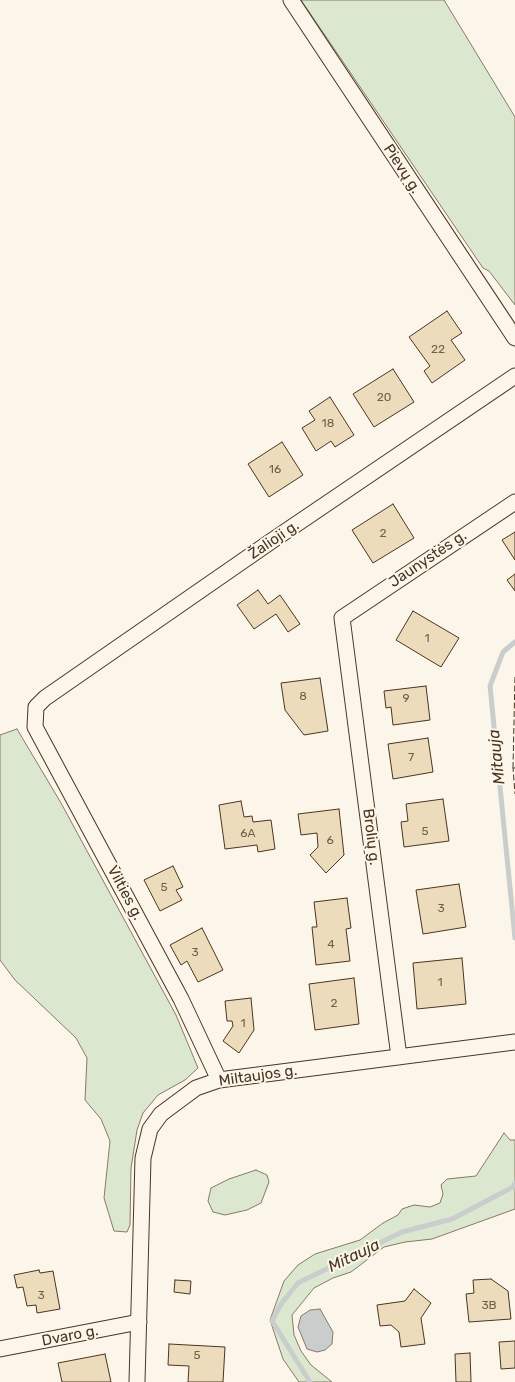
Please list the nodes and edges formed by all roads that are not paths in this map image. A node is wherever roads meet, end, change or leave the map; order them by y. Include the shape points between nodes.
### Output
1 (291, 0) edge
2 (515, 338) edge
3 (515, 376) edge
4 (515, 502) edge
5 (342, 618) joint
6 (36, 707) joint
7 (515, 1042) edge
8 (399, 1057) junction
9 (219, 1080) junction
10 (140, 1322) junction
11 (0, 1349) edge
12 (138, 1382) edge

1 - 2 street, Pievų g.
3 - 6 street, Žalioji g. via 273,540
4 - 5 street, Jaunystės g.
5 - 8 street, Brolių g.
6 - 9 street, Vilties g. via 35,727 182,999
7 - 8 street, Miltaujos g.
8 - 9 street, Miltaujos g.
9 - 10 street, Miltaujos g. via 178,1099 150,1129 143,1158
10 - 11 street, Dvaro g.
10 - 12 street, Miltaujos g.

